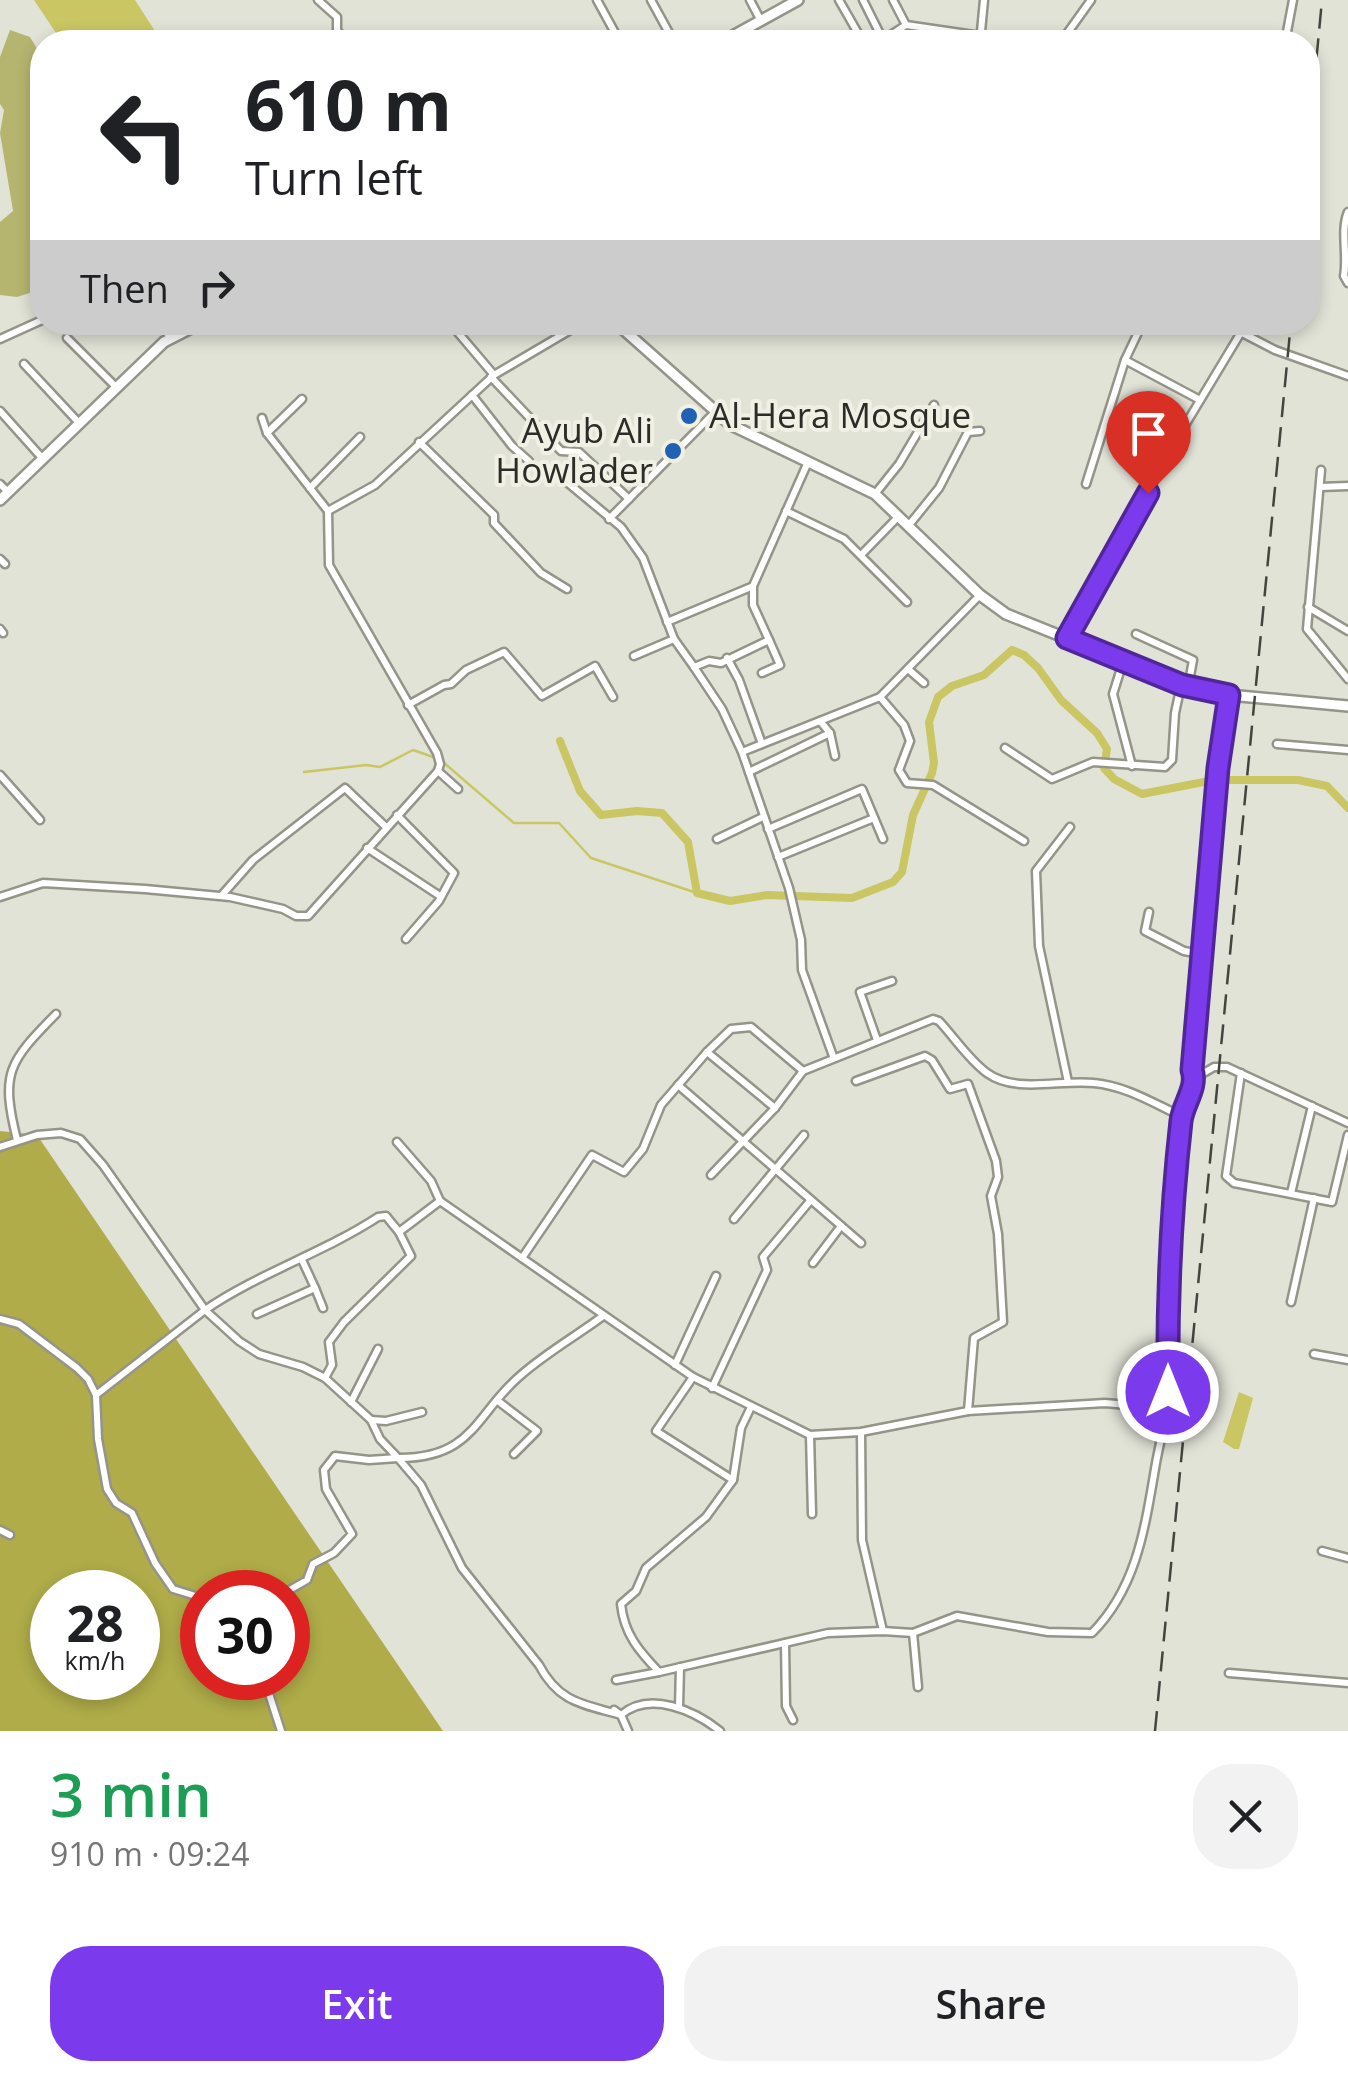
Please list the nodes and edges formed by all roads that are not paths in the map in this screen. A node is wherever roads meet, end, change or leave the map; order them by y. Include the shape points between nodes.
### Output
1 (318, 0) edge
2 (597, 0) edge
3 (651, 0) edge
4 (750, 0) edge
5 (798, 0) edge
6 (839, 0) edge
7 (862, 0) edge
8 (893, 0) edge
9 (984, 0) edge
10 (1091, 0) edge
11 (1293, 0) edge
12 (761, 21) junction
13 (906, 25) junction
14 (338, 30) edge
15 (613, 30) edge
16 (667, 30) edge
17 (746, 30) edge
18 (856, 30) edge
19 (876, 30) edge
20 (898, 30) edge
21 (933, 30) edge
22 (982, 30) edge
23 (1070, 30) edge
24 (1287, 30) edge
25 (1348, 212) edge
26 (1348, 284) edge
27 (30, 324) edge
28 (0, 329) edge
29 (10, 332) junction
30 (169, 335) edge
31 (178, 335) edge
32 (459, 335) edge
33 (562, 335) edge
34 (629, 335) edge
35 (1137, 335) edge
36 (1239, 335) edge
37 (1243, 335) edge
38 (67, 338) dead end
39 (172, 338) junction
40 (0, 339) edge
41 (1125, 360) junction
42 (24, 364) dead end
43 (493, 376) junction
44 (1348, 376) edge
45 (118, 388) junction
46 (472, 395) junction
47 (302, 399) dead end
48 (1200, 400) junction
49 (934, 406) dead end
50 (0, 410) edge
51 (714, 413) junction
52 (262, 418) dead end
53 (80, 425) junction
54 (980, 431) dead end
55 (267, 433) junction
56 (360, 438) dead end
57 (419, 442) junction
58 (43, 460) junction
59 (529, 461) dead end
60 (808, 462) junction
61 (1320, 470) dead end
62 (568, 482) dead end
63 (0, 484) edge
64 (1086, 484) dead end
65 (1348, 486) edge
66 (1320, 487) junction
67 (310, 488) junction
68 (875, 494) junction
69 (4, 496) edge
70 (629, 499) junction
71 (786, 511) junction
72 (328, 512) junction
73 (899, 516) junction
74 (609, 519) junction
75 (909, 525) junction
76 (860, 555) junction
77 (753, 586) junction
78 (567, 588) dead end
79 (980, 596) junction
80 (907, 602) dead end
81 (1307, 607) junction
82 (667, 622) junction
83 (1348, 631) edge
84 (1136, 634) dead end
85 (1067, 638) junction
86 (674, 639) junction
87 (769, 640) junction
88 (634, 656) dead end
89 (727, 658) junction
90 (1122, 662) junction
91 (694, 667) junction
92 (908, 669) junction
93 (762, 673) dead end
94 (1348, 679) edge
95 (924, 683) dead end
96 (1184, 686) junction
97 (1229, 695) junction
98 (613, 697) dead end
99 (880, 697) junction
100 (408, 706) junction
101 (1348, 706) edge
102 (820, 721) junction
103 (830, 733) junction
104 (762, 744) junction
105 (1277, 744) dead end
106 (1005, 748) dead end
107 (1348, 750) edge
108 (742, 752) junction
109 (835, 756) dead end
110 (1132, 766) junction
111 (439, 768) junction
112 (749, 772) junction
113 (0, 775) edge
114 (458, 789) dead end
115 (397, 815) junction
116 (762, 817) junction
117 (874, 818) junction
118 (40, 820) dead end
119 (386, 827) junction
120 (1070, 828) dead end
121 (768, 829) junction
122 (717, 839) dead end
123 (883, 839) dead end
124 (1024, 841) dead end
125 (367, 848) junction
126 (778, 858) junction
127 (221, 896) junction
128 (440, 896) junction
129 (0, 897) edge
130 (1149, 912) dead end
131 (406, 939) dead end
132 (1202, 954) junction
133 (892, 981) dead end
134 (56, 1014) dead end
135 (877, 1040) junction
136 (708, 1052) junction
137 (833, 1056) junction
138 (802, 1071) junction
139 (1241, 1073) junction
140 (1195, 1078) junction
141 (856, 1081) dead end
142 (1068, 1082) junction
143 (678, 1085) junction
144 (1312, 1106) junction
145 (775, 1108) junction
146 (1181, 1116) junction
147 (1348, 1123) edge
148 (1348, 1134) edge
149 (804, 1135) dead end
150 (17, 1140) junction
151 (743, 1141) junction
152 (397, 1142) dead end
153 (0, 1147) edge
154 (775, 1170) junction
155 (711, 1175) dead end
156 (1291, 1193) junction
157 (1314, 1198) junction
158 (440, 1201) junction
159 (810, 1201) junction
160 (734, 1219) dead end
161 (841, 1226) junction
162 (399, 1232) junction
163 (860, 1243) dead end
164 (522, 1258) junction
165 (302, 1260) junction
166 (813, 1263) dead end
167 (716, 1276) dead end
168 (315, 1288) junction
169 (1292, 1302) dead end
170 (323, 1308) dead end
171 (205, 1310) junction
172 (257, 1314) dead end
173 (603, 1316) junction
174 (0, 1320) edge
175 (378, 1349) dead end
176 (1314, 1354) dead end
177 (1348, 1360) edge
178 (676, 1365) junction
179 (693, 1377) junction
180 (325, 1378) junction
181 (1168, 1379) junction
182 (712, 1388) junction
183 (96, 1396) junction
184 (498, 1401) junction
185 (351, 1402) junction
186 (751, 1406) junction
187 (422, 1412) dead end
188 (968, 1412) junction
189 (371, 1420) junction
190 (861, 1432) junction
191 (810, 1435) junction
192 (514, 1454) dead end
193 (398, 1458) junction
194 (732, 1480) junction
195 (812, 1514) dead end
196 (0, 1530) edge
197 (10, 1535) dead end
198 (1322, 1551) dead end
199 (1348, 1558) edge
200 (310, 1572) edge
201 (180, 1591) edge
202 (884, 1631) junction
203 (913, 1634) junction
204 (785, 1643) junction
205 (680, 1667) junction
206 (660, 1672) junction
207 (1229, 1673) dead end
208 (616, 1680) dead end
209 (1348, 1683) edge
210 (918, 1687) dead end
211 (271, 1700) edge
212 (679, 1707) junction
213 (618, 1713) junction
214 (793, 1720) dead end
215 (281, 1731) edge
216 (628, 1731) edge
217 (720, 1731) edge

1 - 14 street via 338,18
2 - 15 street
3 - 16 street
4 - 12 street
5 - 12 street
6 - 18 street
7 - 19 street
8 - 13 street
9 - 22 street
10 - 23 street
11 - 24 street
12 - 17 street
13 - 20 street
13 - 21 street
25 - 26 street
27 - 29 street
28 - 29 street
29 - 40 street
30 - 39 street
31 - 39 street
32 - 43 street
33 - 43 street
34 - 51 street
35 - 41 street
36 - 48 street
37 - 44 street
38 - 45 street
39 - 45 street
41 - 48 street
41 - 64 street
42 - 53 street
43 - 46 street
43 - 70 street via 561,451 579,452
45 - 53 street
46 - 57 street
46 - 59 street
47 - 55 street
48 - 85 street
49 - 68 street
50 - 58 street
51 - 60 street
51 - 70 street
52 - 55 street
53 - 58 street
54 - 75 street via 968,432 939,488
55 - 67 street
56 - 67 street
57 - 72 street via 375,485
57 - 78 street via 494,515 494,524 528,560
58 - 69 street
60 - 68 street
60 - 71 street
61 - 66 street
62 - 74 street
63 - 69 street
65 - 66 street
66 - 81 street
67 - 72 street
68 - 73 street
70 - 74 street
71 - 76 street via 844,539
71 - 77 street
72 - 100 street via 329,565
73 - 75 street
73 - 76 street
74 - 82 street via 642,558
75 - 79 street
76 - 80 street
77 - 82 street
77 - 87 street
79 - 85 street
79 - 92 street
81 - 83 street
81 - 94 street via 1308,629
82 - 86 street
84 - 96 street via 1193,660
85 - 90 street
86 - 88 street
86 - 91 street
87 - 89 street
87 - 93 street via 780,665
89 - 91 street
89 - 104 street
90 - 96 street
90 - 110 street via 1112,694
91 - 108 street
92 - 95 street
92 - 99 street
96 - 97 street
96 - 110 street via 1170,765
97 - 101 street
97 - 132 street
98 - 100 street via 595,666 542,696 504,652
99 - 102 street
99 - 124 street via 910,741 899,770 907,783 933,786
100 - 111 street
102 - 103 street
102 - 104 street
103 - 109 street
103 - 112 street
104 - 108 street
105 - 107 street
106 - 110 street via 1052,778 1093,762
108 - 112 street
111 - 114 street
111 - 115 street
112 - 116 street
113 - 118 street
115 - 119 street
115 - 128 street via 454,873
116 - 121 street
116 - 122 street
117 - 121 street via 862,789
117 - 123 street
117 - 126 street
119 - 125 street
119 - 127 street via 344,788 253,860
120 - 142 street via 1036,871 1039,946
121 - 126 street
125 - 127 street via 308,916
125 - 128 street
126 - 137 street via 801,940 802,970
127 - 129 street via 43,883
128 - 131 street
130 - 132 street via 1144,931
132 - 140 street
133 - 135 street via 860,992
134 - 150 street via 10,1064 8,1112
135 - 137 street
135 - 142 street via 934,1018 1000,1080
136 - 138 street via 731,1029 751,1027
136 - 143 street
136 - 145 street
137 - 138 street
138 - 145 street
139 - 140 street via 1214,1067
139 - 144 street
139 - 156 street via 1226,1176
140 - 146 street
141 - 188 street via 925,1056 950,1088 968,1084 988,1137 998,1177 991,1196 1003,1322 974,1338
142 - 146 street via 1123,1088
143 - 151 street
143 - 164 street via 624,1172 592,1155
144 - 147 street
144 - 156 street
145 - 151 street
146 - 181 street
148 - 157 street via 1333,1200
149 - 154 street
150 - 153 street
150 - 171 street via 61,1133 80,1139
151 - 154 street
151 - 155 street
152 - 158 street via 432,1181
154 - 159 street
154 - 160 street
156 - 157 street
157 - 169 street
158 - 162 street
158 - 164 street
159 - 161 street
159 - 182 street via 762,1256 766,1270
161 - 163 street
161 - 166 street
162 - 165 street via 386,1216 378,1217
162 - 180 street via 412,1256 329,1342 332,1365
164 - 173 street
165 - 168 street
165 - 171 street
167 - 178 street
168 - 170 street
168 - 172 street
171 - 180 street via 260,1354
171 - 183 street
173 - 178 street
173 - 184 street via 534,1363
174 - 183 street via 18,1324 77,1368
175 - 185 street
176 - 177 street
178 - 179 street
179 - 182 street
179 - 194 street via 656,1431
180 - 185 street
181 - 188 street via 1139,1406
181 - 203 street via 1142,1544 1110,1615 1092,1634 957,1616
182 - 186 street
183 - 201 street via 107,1488 132,1513 155,1563
184 - 192 street via 536,1431
184 - 193 street via 464,1440
185 - 189 street
186 - 191 street
186 - 194 street
187 - 189 street
188 - 190 street
189 - 193 street
190 - 191 street
190 - 202 street via 862,1540
191 - 195 street
193 - 200 street via 335,1456 324,1470 326,1490 352,1534
193 - 213 street via 421,1485 462,1568 547,1680 567,1700
194 - 206 street via 706,1518 646,1568 621,1604 635,1646
196 - 197 street
198 - 199 street
202 - 203 street
202 - 204 street
203 - 210 street
204 - 205 street
204 - 214 street via 786,1706
205 - 206 street
205 - 212 street
206 - 208 street
207 - 209 street
211 - 215 street
212 - 213 street
212 - 217 street
213 - 216 street

